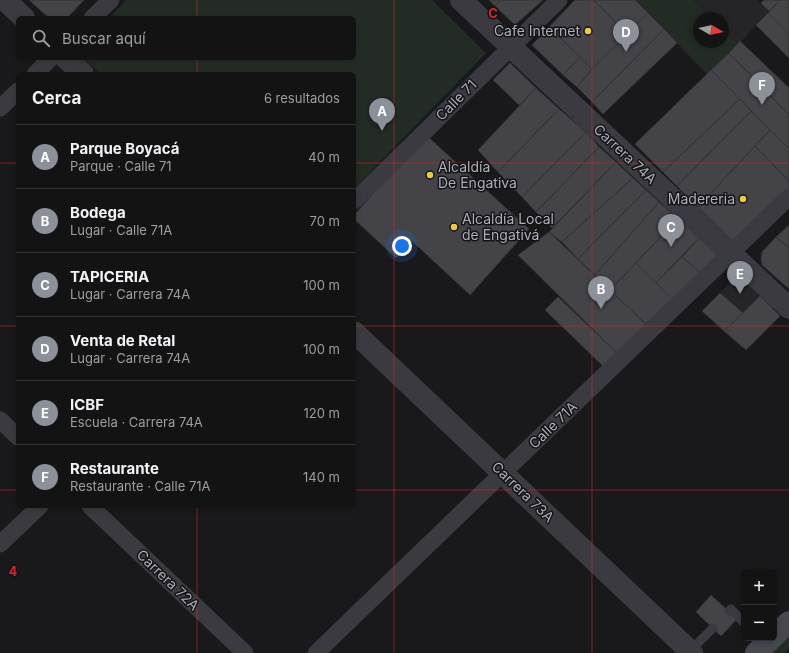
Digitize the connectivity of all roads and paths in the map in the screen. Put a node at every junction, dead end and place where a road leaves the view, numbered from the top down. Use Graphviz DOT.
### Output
graph roads {
  1 [pos="5,0"];
  2 [pos="111,0"];
  3 [pos="461,0"];
  4 [pos="559,0"];
  5 [pos="22,16"];
  6 [pos="94,16"];
  7 [pos="511,47"];
  8 [pos="49,60"];
  9 [pos="68,60"];
  10 [pos="37,72"];
  11 [pos="81,72"];
  12 [pos="16,92"];
  13 [pos="0,108"];
  14 [pos="789,197"];
  15 [pos="356,199"];
  16 [pos="730,253"];
  17 [pos="789,308"];
  18 [pos="356,334"];
  19 [pos="0,420"];
  20 [pos="16,435"];
  21 [pos="503,473"];
  22 [pos="38,508"];
  23 [pos="92,508"];
  24 [pos="0,544"];
  25 [pos="729,611"];
  26 [pos="741,620"];
  27 [pos="789,622"];
  28 [pos="713,628"];
  29 [pos="765,642"];
  30 [pos="691,652"];
  31 [pos="245,653"];
  32 [pos="316,653"];
  1 -- 5 [label="street"];
  2 -- 6 [label="street"];
  3 -- 7 [label="street, Carrera 74A"];
  4 -- 7 [label="street, Calle 71"];
  7 -- 15 [label="street, Calle 71"];
  7 -- 16 [label="street, Carrera 74A"];
  8 -- 10 [label="street"];
  9 -- 11 [label="street"];
  12 -- 13 [label="street"];
  14 -- 16 [label="street, Calle 71A"];
  16 -- 17 [label="street, Carrera 74A"];
  16 -- 21 [label="street, Calle 71A"];
  18 -- 21 [label="street, Carrera 73A"];
  19 -- 20 [label="street"];
  21 -- 30 [label="street, Carrera 73A"];
  21 -- 32 [label="street, Calle 71A"];
  22 -- 24 [label="street"];
  23 -- 31 [label="street, Carrera 72A"];
  25 -- 26 [label="lane"];
  27 -- 29 [label="main road"];
  28 -- 30 [label="lane"];
}
